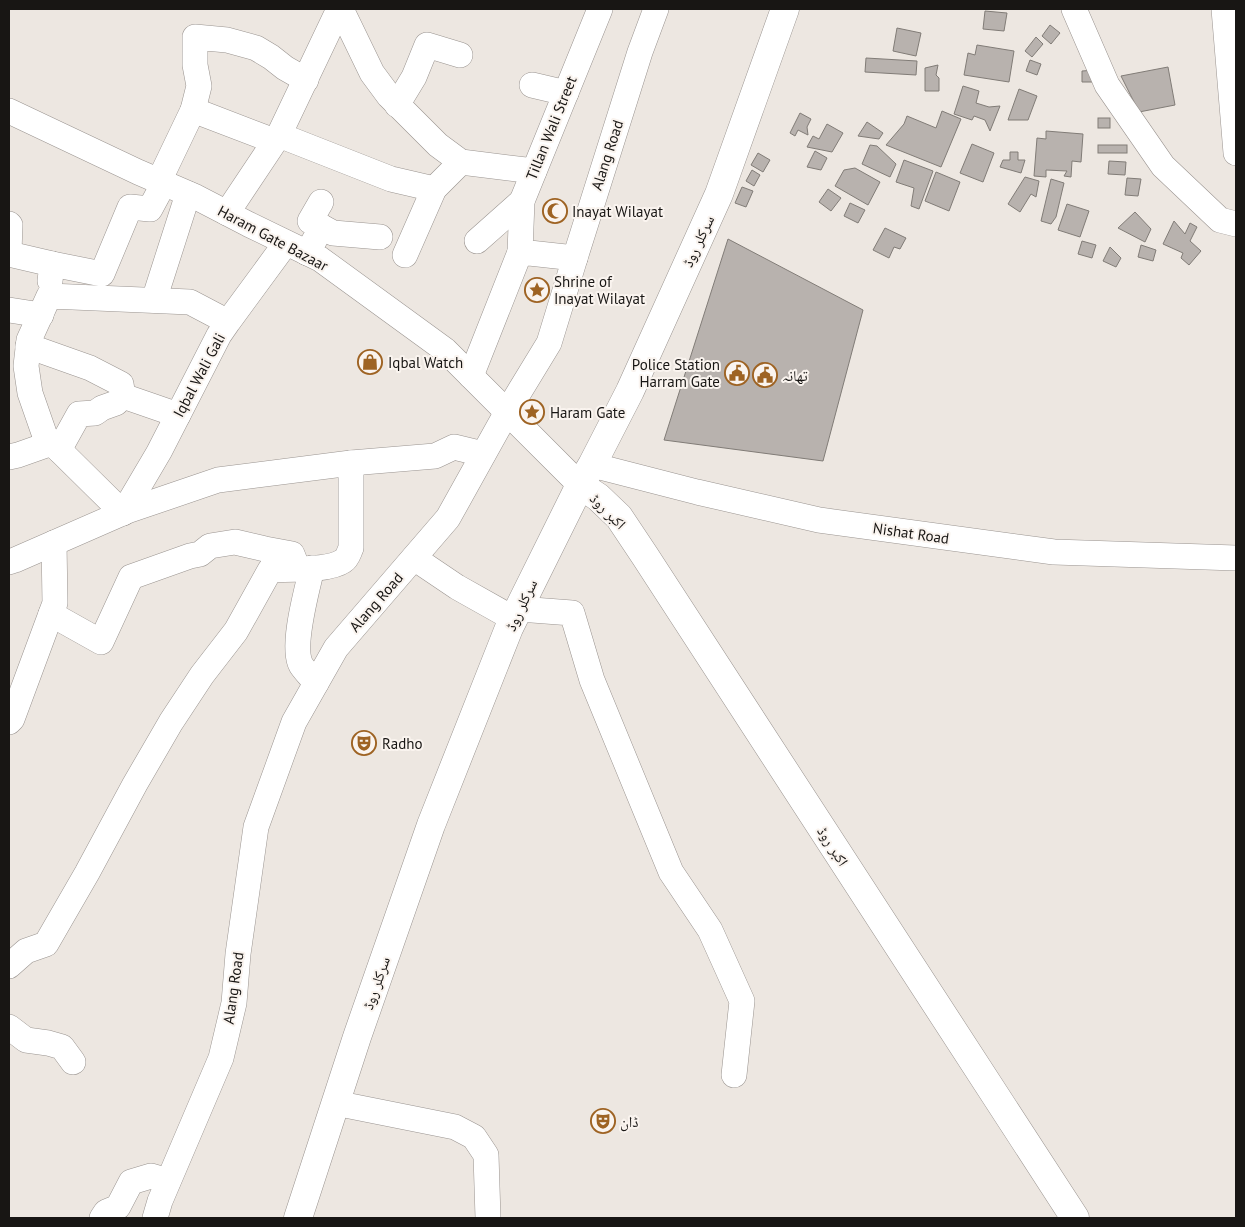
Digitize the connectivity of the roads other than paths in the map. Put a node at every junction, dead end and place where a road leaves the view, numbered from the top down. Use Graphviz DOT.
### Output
graph roads {
  1 [pos="340,9"];
  2 [pos="600,9"];
  3 [pos="656,9"];
  4 [pos="786,9"];
  5 [pos="1074,9"];
  6 [pos="1224,9"];
  7 [pos="460,55"];
  8 [pos="306,80"];
  9 [pos="532,85"];
  10 [pos="566,93"];
  11 [pos="397,104"];
  12 [pos="194,110"];
  13 [pos="9,111"];
  14 [pos="277,138"];
  15 [pos="1236,153"];
  16 [pos="461,162"];
  17 [pos="534,171"];
  18 [pos="162,182"];
  19 [pos="434,189"];
  20 [pos="188,194"];
  21 [pos="522,201"];
  22 [pos="320,202"];
  23 [pos="227,213"];
  24 [pos="9,224"];
  25 [pos="1236,224"];
  26 [pos="322,227"];
  27 [pos="380,237"];
  28 [pos="477,241"];
  29 [pos="9,246"];
  30 [pos="296,248"];
  31 [pos="520,252"];
  32 [pos="9,253"];
  33 [pos="404,255"];
  34 [pos="575,258"];
  35 [pos="52,264"];
  36 [pos="154,300"];
  37 [pos="45,305"];
  38 [pos="9,310"];
  39 [pos="228,322"];
  40 [pos="28,346"];
  41 [pos="471,376"];
  42 [pos="123,396"];
  43 [pos="507,412"];
  44 [pos="178,415"];
  45 [pos="55,446"];
  46 [pos="483,454"];
  47 [pos="9,457"];
  48 [pos="351,463"];
  49 [pos="586,475"];
  50 [pos="123,513"];
  51 [pos="54,543"];
  52 [pos="414,558"];
  53 [pos="1236,558"];
  54 [pos="9,562"];
  55 [pos="305,569"];
  56 [pos="51,614"];
  57 [pos="516,614"];
  58 [pos="316,683"];
  59 [pos="9,722"];
  60 [pos="9,966"];
  61 [pos="9,1027"];
  62 [pos="74,1062"];
  63 [pos="734,1075"];
  64 [pos="335,1103"];
  65 [pos="168,1182"];
  66 [pos="102,1218"];
  67 [pos="155,1218"];
  68 [pos="298,1218"];
  69 [pos="488,1218"];
  70 [pos="1075,1218"];
  1 -- 8 [label="street"];
  1 -- 11 [label="street"];
  2 -- 10 [label="street, Tillan Wali Street"];
  3 -- 34 [label="street, Alang Road"];
  4 -- 49 [label="main road, سرکلر روڈ"];
  5 -- 25 [label="street"];
  6 -- 15 [label="street"];
  7 -- 11 [label="street"];
  8 -- 12 [label="street"];
  8 -- 14 [label="street"];
  9 -- 10 [label="street"];
  10 -- 17 [label="street, Tillan Wali Street"];
  11 -- 16 [label="street"];
  12 -- 14 [label="street"];
  12 -- 18 [label="street"];
  13 -- 18 [label="street, Haram Gate Bazaar"];
  14 -- 19 [label="street"];
  14 -- 23 [label="street"];
  16 -- 17 [label="street"];
  16 -- 19 [label="street"];
  17 -- 21 [label="street, Tillan Wali Street"];
  18 -- 20 [label="street, Haram Gate Bazaar"];
  18 -- 35 [label="street"];
  19 -- 33 [label="street"];
  20 -- 23 [label="street, Haram Gate Bazaar"];
  20 -- 36 [label="street"];
  21 -- 28 [label="street"];
  21 -- 31 [label="street, Tillan Wali Street"];
  22 -- 26 [label="street"];
  23 -- 30 [label="street, Haram Gate Bazaar"];
  24 -- 29 [label="street"];
  26 -- 27 [label="street"];
  26 -- 30 [label="street, Iqbal Wali Gali"];
  29 -- 32 [label="street"];
  30 -- 39 [label="street, Iqbal Wali Gali"];
  30 -- 41 [label="street, Haram Gate Bazaar"];
  31 -- 34 [label="street"];
  31 -- 41 [label="street, Tillan Wali Street"];
  32 -- 35 [label="street"];
  34 -- 43 [label="street, Alang Road"];
  35 -- 37 [label="street"];
  36 -- 37 [label="street"];
  36 -- 39 [label="street"];
  37 -- 38 [label="street"];
  37 -- 40 [label="street"];
  39 -- 44 [label="street, Iqbal Wali Gali"];
  40 -- 42 [label="street"];
  40 -- 45 [label="street"];
  41 -- 43 [label="street, Haram Gate Bazaar"];
  42 -- 44 [label="street"];
  42 -- 45 [label="street"];
  43 -- 46 [label="street, Alang Road"];
  43 -- 49 [label="street, Haram Gate Bazaar"];
  44 -- 50 [label="street, Iqbal Wali Gali"];
  45 -- 47 [label="street"];
  45 -- 50 [label="street"];
  46 -- 48 [label="street"];
  46 -- 52 [label="street, Alang Road"];
  48 -- 50 [label="street"];
  48 -- 55 [label="street"];
  49 -- 53 [label="street, Nishat Road"];
  49 -- 57 [label="main road, سرکلر روڈ"];
  49 -- 70 [label="main road, اکبر روڈ"];
  50 -- 51 [label="street"];
  51 -- 54 [label="street"];
  51 -- 56 [label="street"];
  52 -- 57 [label="street"];
  52 -- 58 [label="street, Alang Road"];
  55 -- 56 [label="street"];
  55 -- 58 [label="street"];
  55 -- 60 [label="street"];
  56 -- 59 [label="street"];
  57 -- 63 [label="street"];
  57 -- 64 [label="main road, سرکلر روڈ"];
  58 -- 65 [label="street, Alang Road"];
  61 -- 62 [label="street"];
  64 -- 68 [label="main road, سرکلر روڈ"];
  64 -- 69 [label="street"];
  65 -- 66 [label="street"];
  65 -- 67 [label="street, Alang Road"];
}
